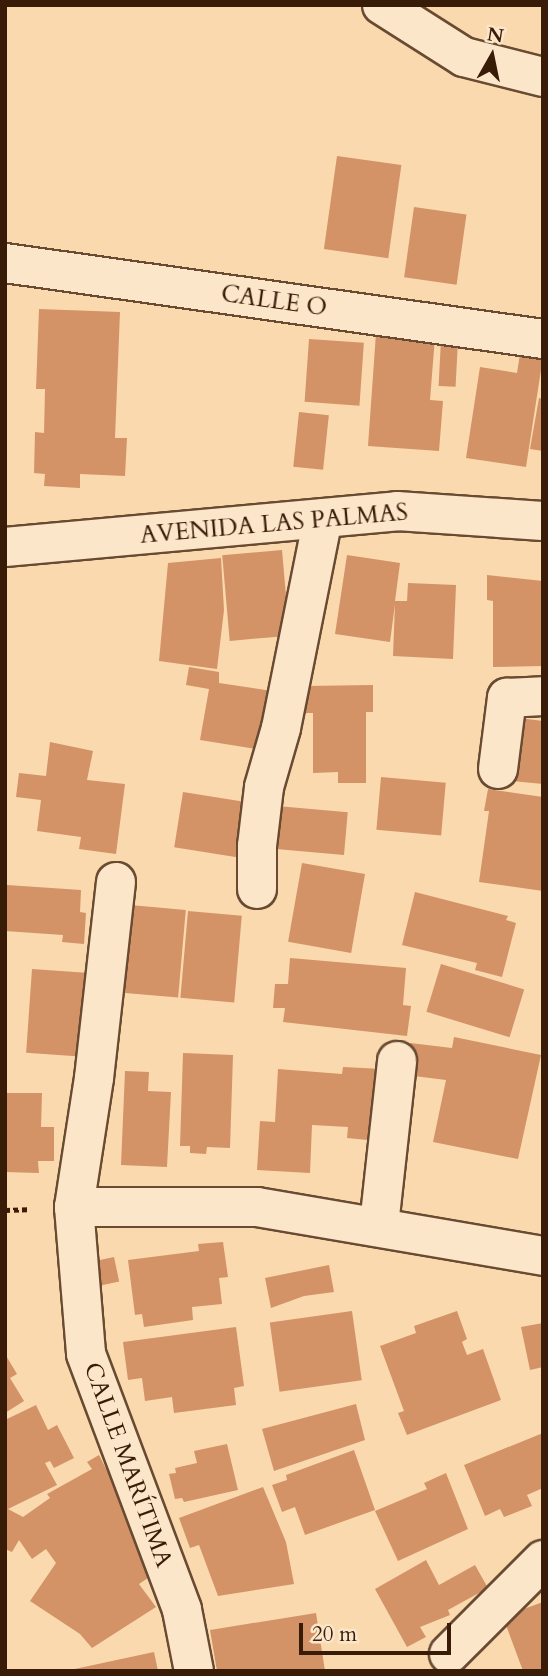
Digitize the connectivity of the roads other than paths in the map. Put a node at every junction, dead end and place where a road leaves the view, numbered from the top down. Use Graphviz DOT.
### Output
graph roads {
  1 [pos="382,5"];
  2 [pos="543,77"];
  3 [pos="5,262"];
  4 [pos="543,338"];
  5 [pos="323,518"];
  6 [pos="543,521"];
  7 [pos="5,547"];
  8 [pos="543,696"];
  9 [pos="498,769"];
  10 [pos="116,881"];
  11 [pos="257,890"];
  12 [pos="397,1061"];
  13 [pos="74,1207"];
  14 [pos="379,1225"];
  15 [pos="543,1256"];
  16 [pos="543,1560"];
  17 [pos="449,1654"];
  18 [pos="194,1671"];
  1 -- 2 [label="street"];
  3 -- 4 [label="street, CALLE O"];
  5 -- 6 [label="street, AVENIDA LAS PALMAS"];
  5 -- 7 [label="street, AVENIDA LAS PALMAS"];
  5 -- 11 [label="street"];
  8 -- 9 [label="street"];
  10 -- 13 [label="street, CALLE MARÍTIMA"];
  12 -- 14 [label="street"];
  13 -- 14 [label="street"];
  13 -- 18 [label="street, CALLE MARÍTIMA"];
  14 -- 15 [label="street"];
  16 -- 17 [label="street"];
}
